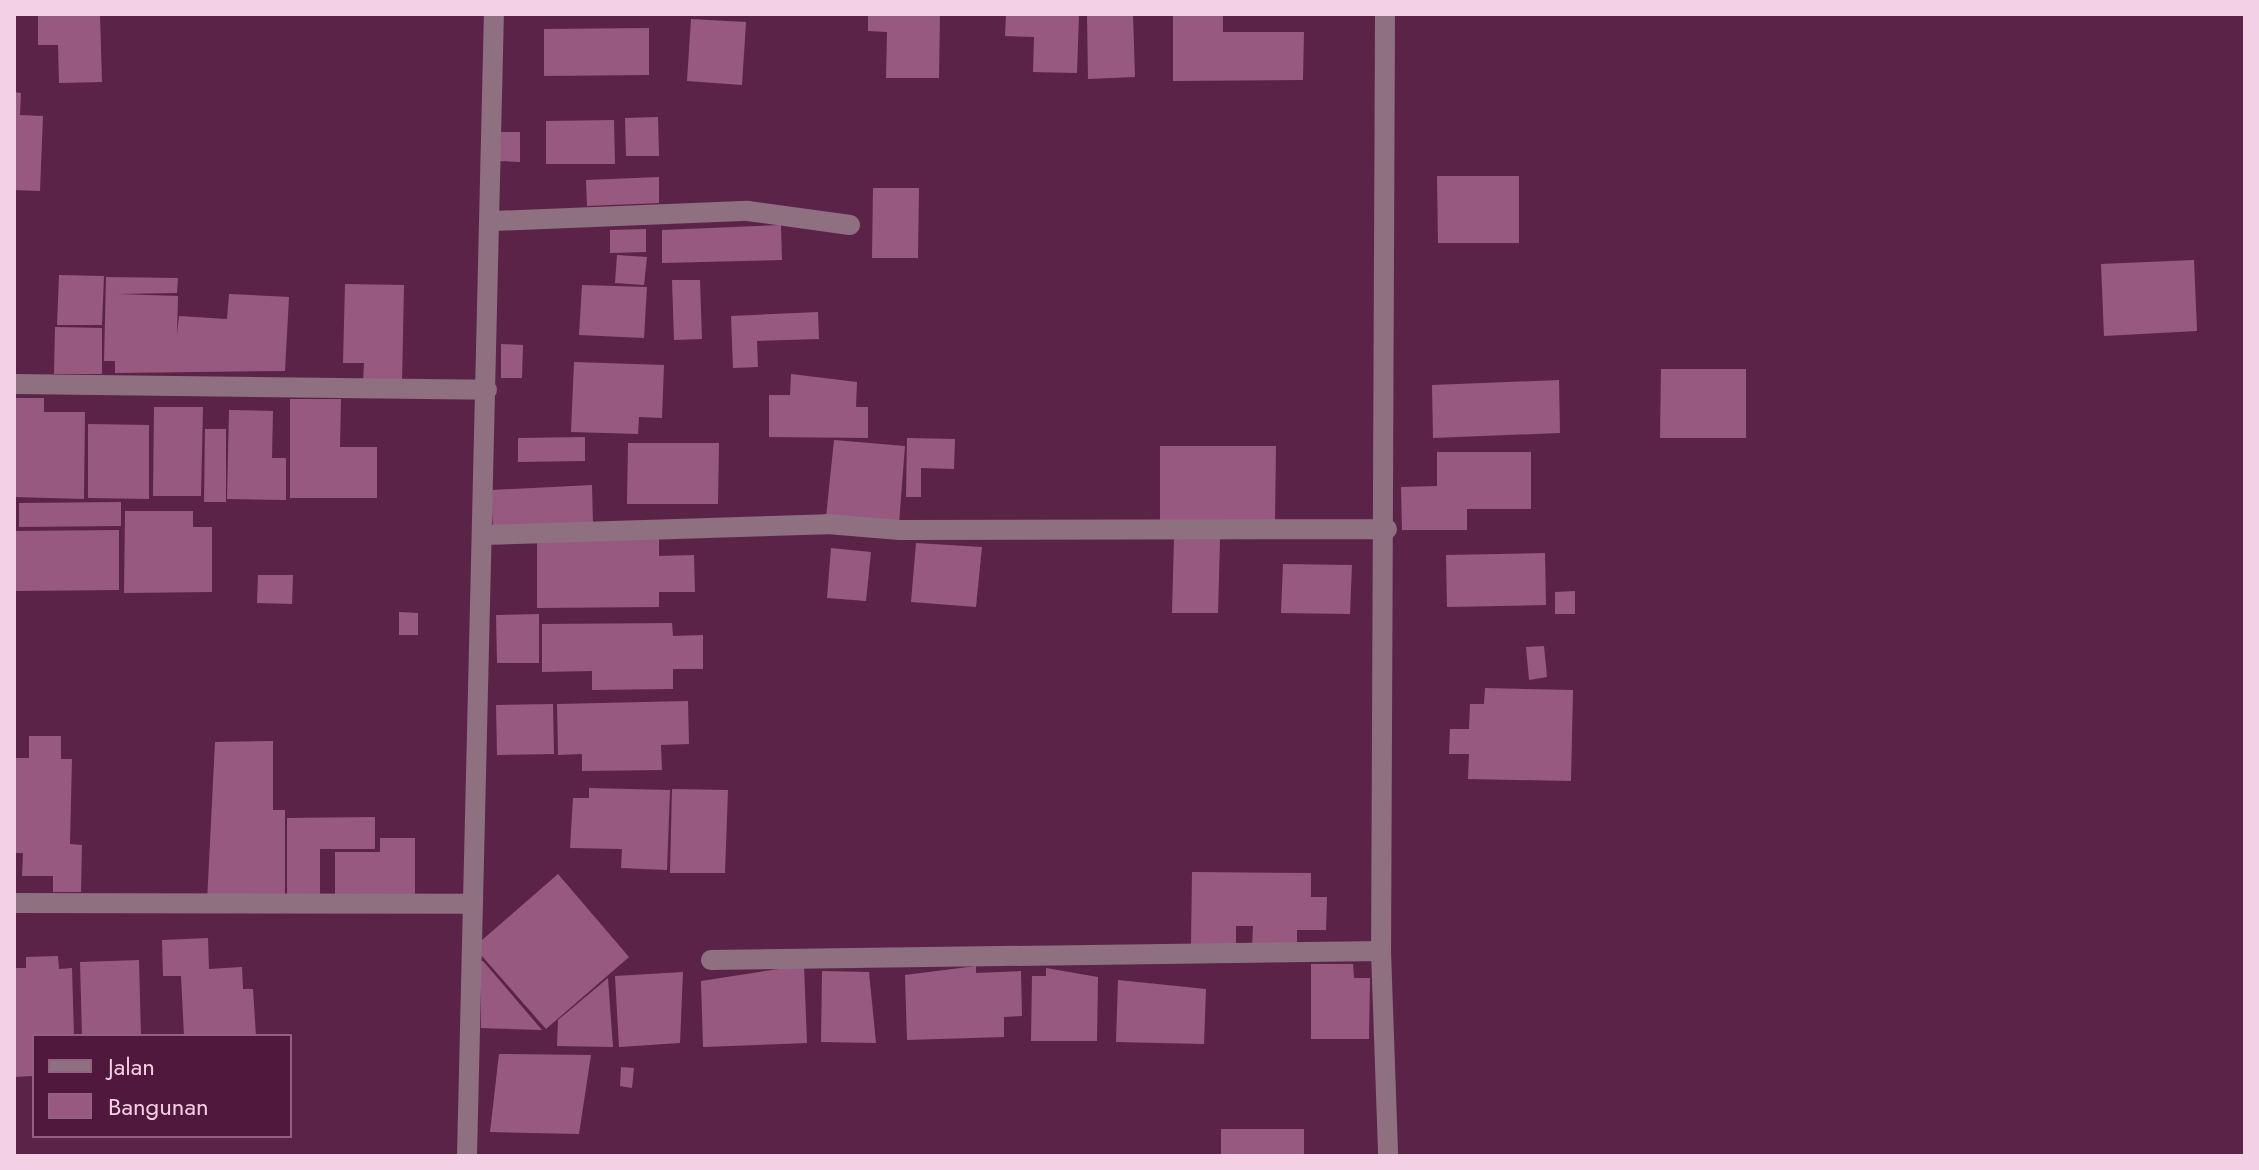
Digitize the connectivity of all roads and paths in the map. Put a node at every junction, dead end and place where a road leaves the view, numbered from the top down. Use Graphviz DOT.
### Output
graph roads {
  1 [pos="494,14"];
  2 [pos="1385,14"];
  3 [pos="494,221"];
  4 [pos="850,225"];
  5 [pos="14,384"];
  6 [pos="487,390"];
  7 [pos="1387,529"];
  8 [pos="484,535"];
  9 [pos="14,903"];
  10 [pos="471,904"];
  11 [pos="1381,951"];
  12 [pos="711,960"];
  13 [pos="467,1156"];
  14 [pos="1388,1156"];
  1 -- 3 [label="street"];
  2 -- 7 [label="street"];
  3 -- 4 [label="street"];
  3 -- 6 [label="street"];
  5 -- 6 [label="street"];
  6 -- 8 [label="street"];
  7 -- 8 [label="street"];
  7 -- 11 [label="street"];
  8 -- 10 [label="street"];
  9 -- 10 [label="street"];
  10 -- 13 [label="street"];
  11 -- 12 [label="street"];
  11 -- 14 [label="street"];
}
